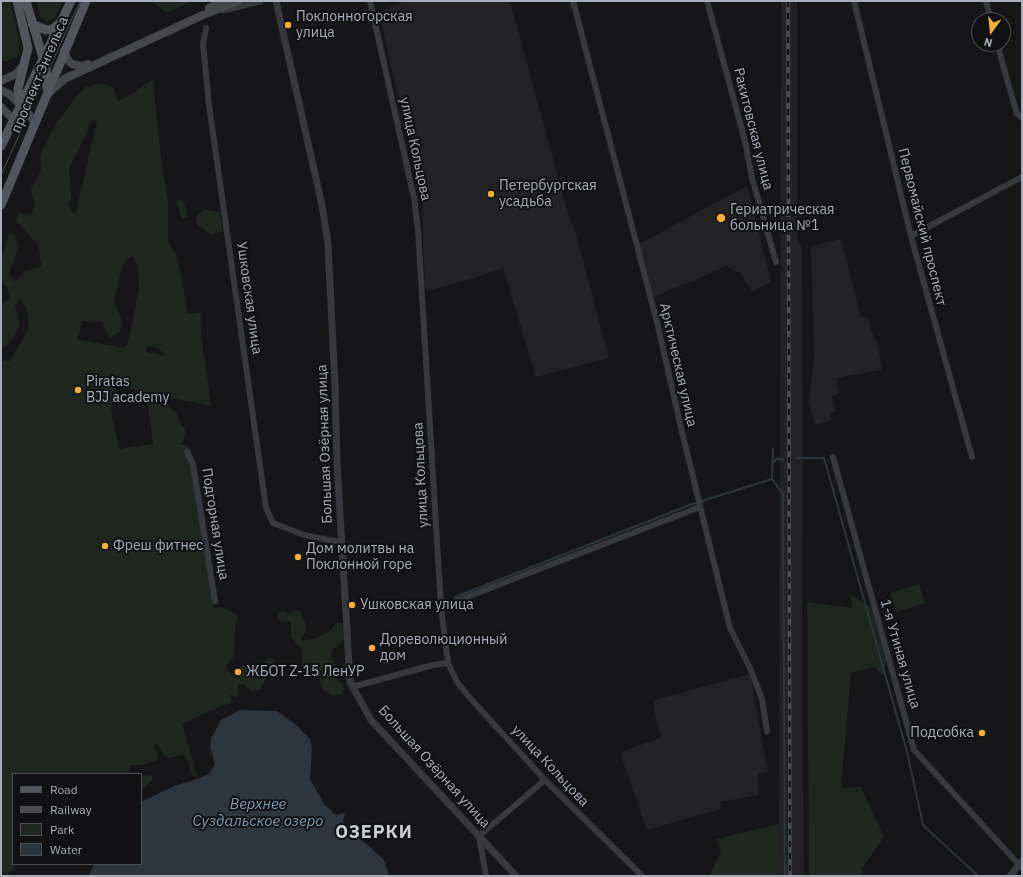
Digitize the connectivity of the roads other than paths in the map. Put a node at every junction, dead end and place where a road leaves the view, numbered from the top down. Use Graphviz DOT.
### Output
graph roads {
  1 [pos="17,1"];
  2 [pos="26,1"];
  3 [pos="71,1"];
  4 [pos="86,1"];
  5 [pos="222,1"];
  6 [pos="238,1"];
  7 [pos="260,1"];
  8 [pos="276,1"];
  9 [pos="370,1"];
  10 [pos="573,1"];
  11 [pos="707,1"];
  12 [pos="854,1"];
  13 [pos="986,1"];
  14 [pos="989,12"];
  15 [pos="203,15"];
  16 [pos="64,19"];
  17 [pos="32,24"];
  18 [pos="206,28"];
  19 [pos="64,51"];
  20 [pos="1000,52"];
  21 [pos="26,60"];
  22 [pos="43,60"];
  23 [pos="1,81"];
  24 [pos="1,90"];
  25 [pos="46,97"];
  26 [pos="20,104"];
  27 [pos="1,106"];
  28 [pos="1020,116"];
  29 [pos="13,119"];
  30 [pos="35,124"];
  31 [pos="1,146"];
  32 [pos="1022,177"];
  33 [pos="1,205"];
  34 [pos="911,236"];
  35 [pos="776,262"];
  36 [pos="187,452"];
  37 [pos="833,457"];
  38 [pos="972,457"];
  39 [pos="700,507"];
  40 [pos="342,541"];
  41 [pos="215,601"];
  42 [pos="441,607"];
  43 [pos="448,663"];
  44 [pos="352,687"];
  45 [pos="767,731"];
  46 [pos="545,780"];
  47 [pos="479,836"];
  48 [pos="1021,864"];
  49 [pos="486,876"];
  50 [pos="516,876"];
  51 [pos="642,876"];
  52 [pos="1010,876"];
  1 -- 21 [label="main road"];
  2 -- 17 [label="main road"];
  3 -- 16 [label="main road, проспект Энгельса"];
  4 -- 19 [label="main road, проспект Энгельса"];
  5 -- 19 [label="main road"];
  6 -- 15 [label="main road"];
  7 -- 15 [label="street"];
  8 -- 40 [label="street, Большая Озёрная улица"];
  9 -- 42 [label="street, улица Кольцова"];
  10 -- 39 [label="street, Арктическая улица"];
  11 -- 35 [label="street, Ракитовская улица"];
  12 -- 34 [label="street, Первомайский проспект"];
  13 -- 14 [label="street"];
  15 -- 25 [label="main road"];
  16 -- 17 [label="main road"];
  16 -- 22 [label="main road, проспект Энгельса"];
  17 -- 22 [label="main road"];
  18 -- 40 [label="street, Ушковская улица"];
  19 -- 25 [label="main road, проспект Энгельса"];
  20 -- 28 [label="street"];
  21 -- 23 [label="main road"];
  21 -- 26 [label="main road"];
  22 -- 25 [label="main road"];
  22 -- 26 [label="main road, проспект Энгельса"];
  24 -- 26 [label="main road"];
  25 -- 30 [label="main road, проспект Энгельса"];
  26 -- 29 [label="main road, проспект Энгельса"];
  26 -- 30 [label="main road"];
  27 -- 29 [label="main road"];
  29 -- 31 [label="main road, проспект Энгельса"];
  30 -- 33 [label="main road, проспект Энгельса"];
  32 -- 34 [label="street"];
  34 -- 38 [label="street, Первомайский проспект"];
  36 -- 41 [label="street, Подгорная улица"];
  37 -- 48 [label="street, 1-я Утиная улица"];
  39 -- 42 [label="street"];
  39 -- 45 [label="street, Арктическая улица"];
  40 -- 44 [label="street, Большая Озёрная улица"];
  42 -- 43 [label="street, улица Кольцова"];
  43 -- 44 [label="street"];
  43 -- 46 [label="street, улица Кольцова"];
  44 -- 47 [label="street, Большая Озёрная улица"];
  46 -- 47 [label="street"];
  46 -- 51 [label="street, улица Кольцова"];
  47 -- 49 [label="street"];
  47 -- 50 [label="street, Большая Озёрная улица"];
  48 -- 52 [label="street"];
}
